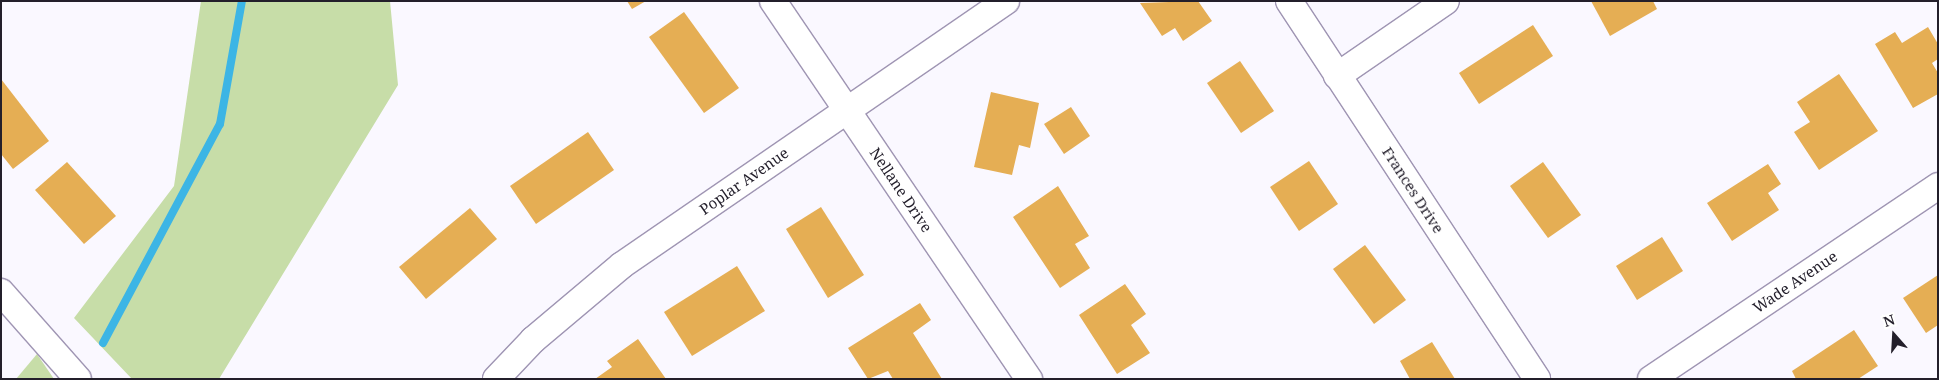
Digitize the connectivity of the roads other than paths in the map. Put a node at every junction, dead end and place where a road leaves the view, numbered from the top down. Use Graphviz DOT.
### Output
graph roads {
  1 [pos="773,1"];
  2 [pos="1006,1"];
  3 [pos="1289,1"];
  4 [pos="1446,1"];
  5 [pos="1338,76"];
  6 [pos="847,110"];
  7 [pos="1938,186"];
  8 [pos="7,308"];
  9 [pos="78,379"];
  10 [pos="496,379"];
  11 [pos="1029,379"];
  12 [pos="1538,379"];
  13 [pos="1651,379"];
  1 -- 6 [label="street, Nellane Drive"];
  2 -- 6 [label="street, Poplar Avenue"];
  3 -- 5 [label="street, Frances Drive"];
  4 -- 5 [label="street"];
  5 -- 12 [label="street, Frances Drive"];
  6 -- 10 [label="street, Poplar Avenue"];
  6 -- 11 [label="street, Nellane Drive"];
  7 -- 13 [label="street, Wade Avenue"];
  8 -- 9 [label="street"];
}
